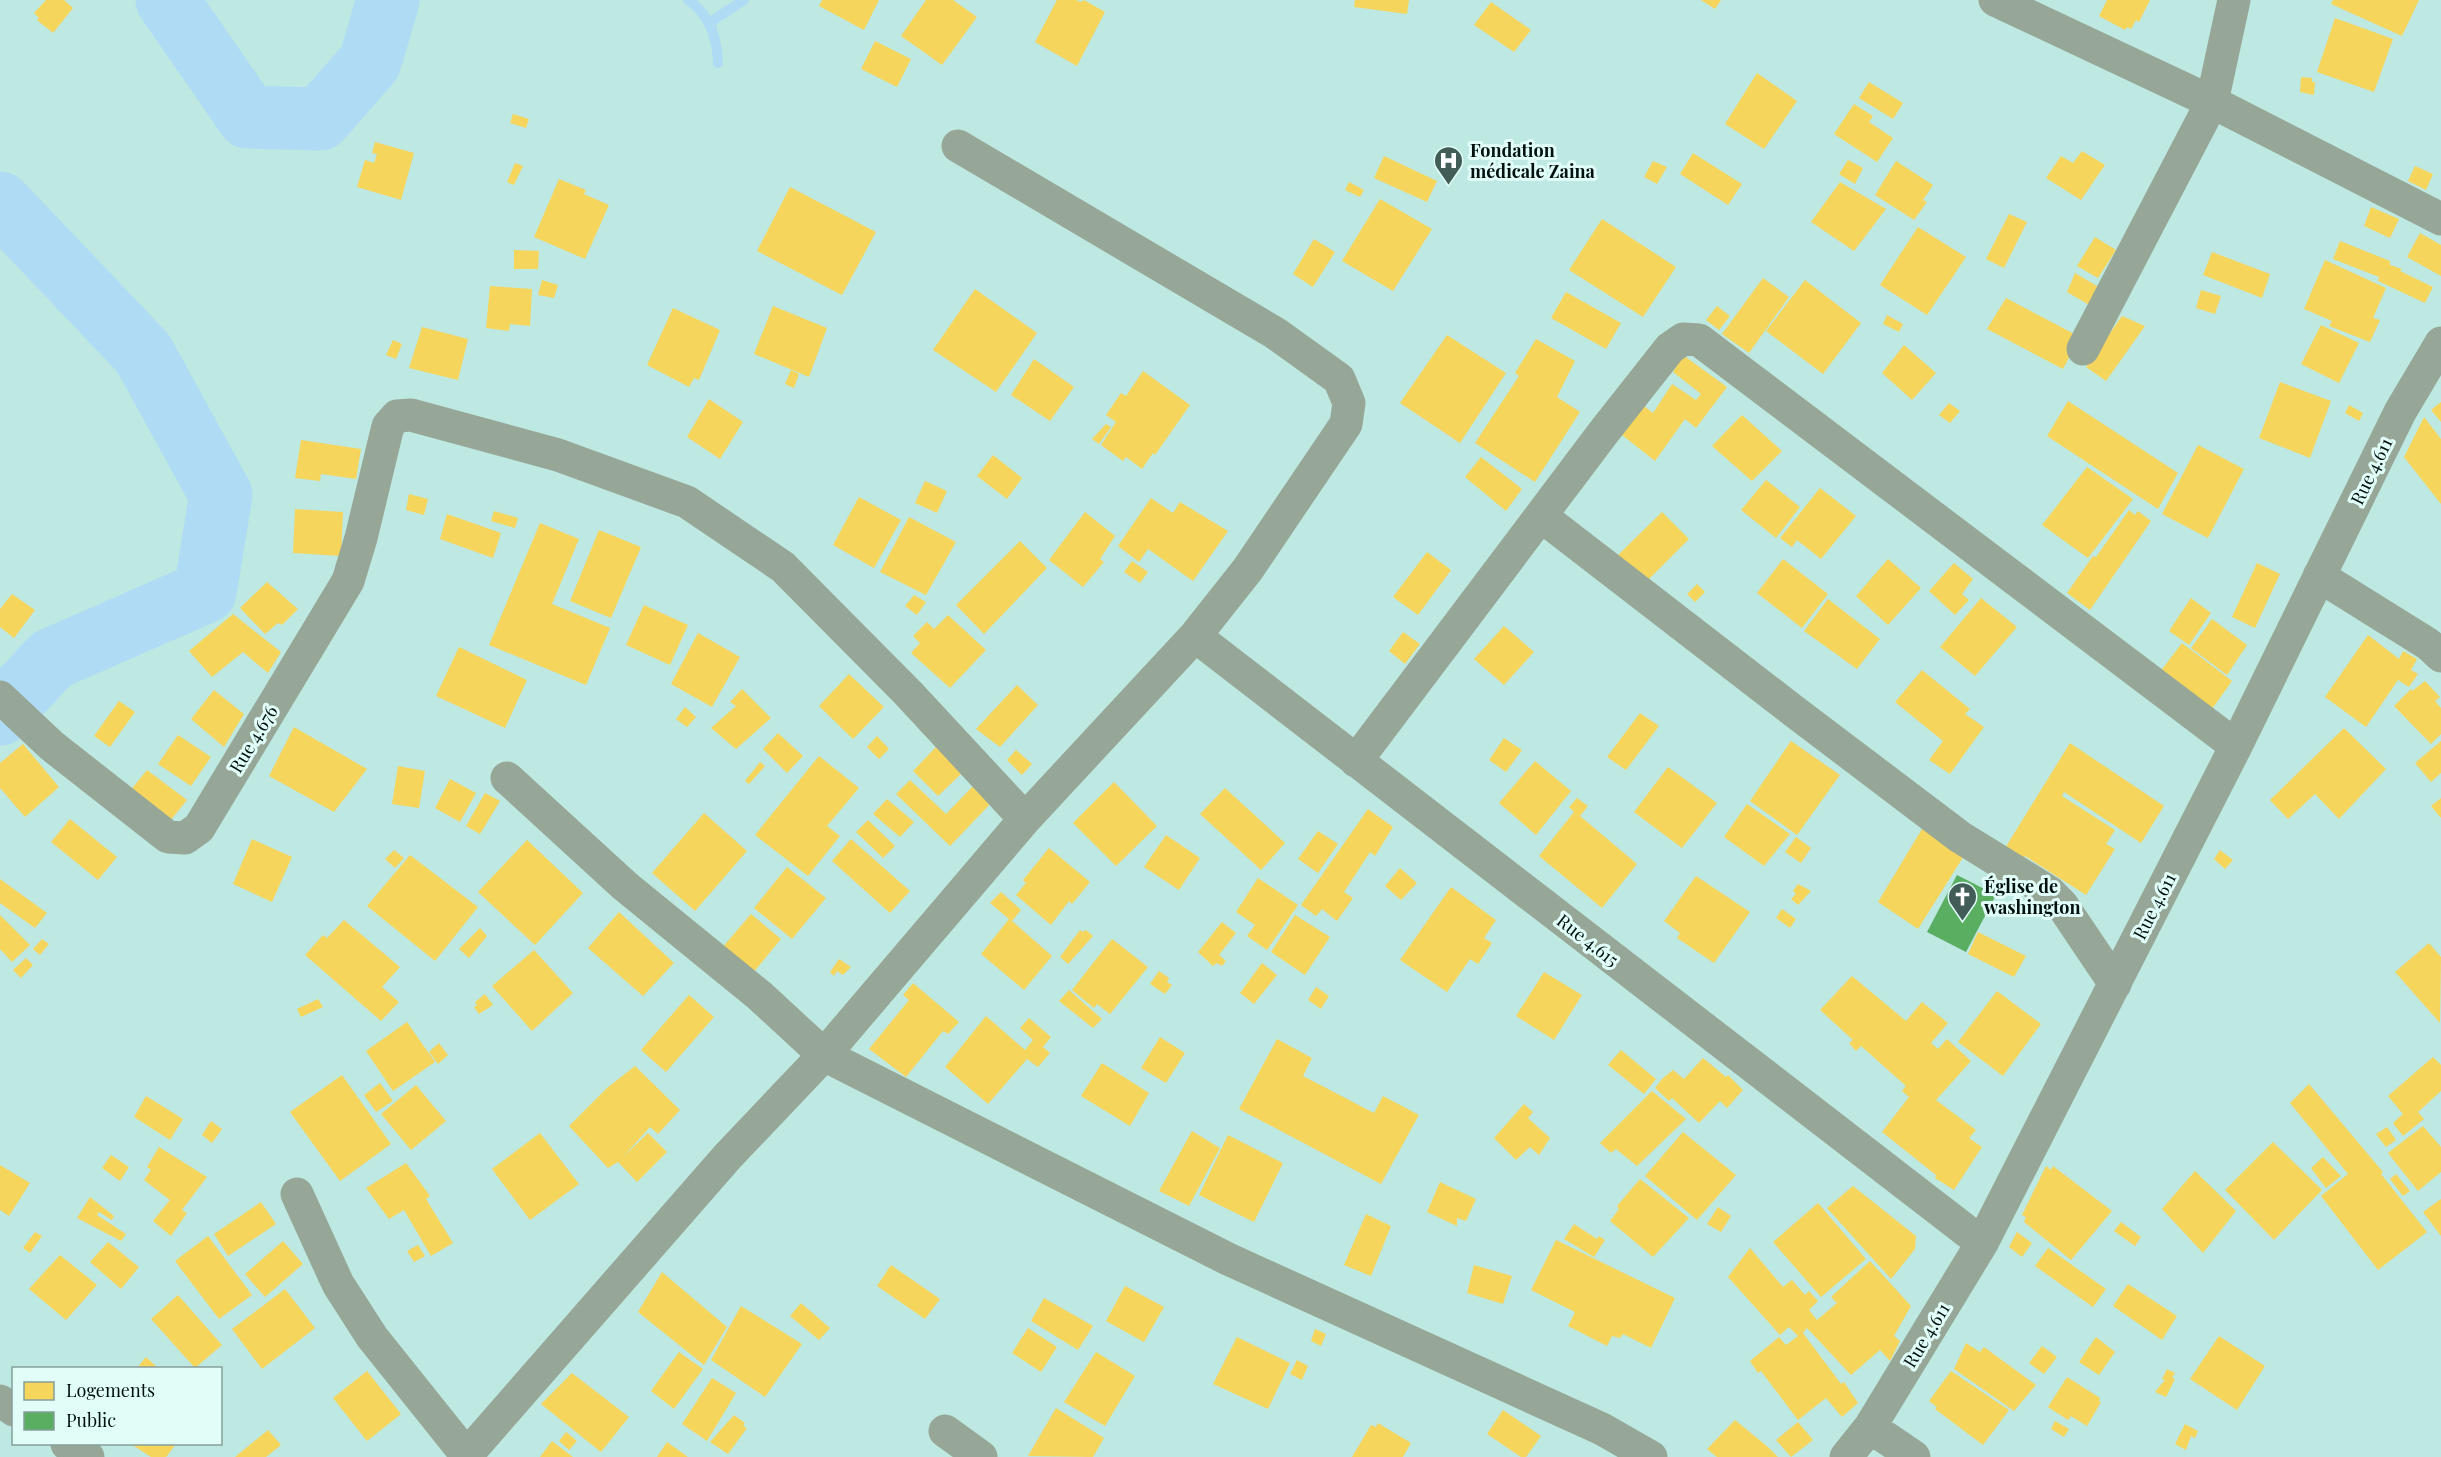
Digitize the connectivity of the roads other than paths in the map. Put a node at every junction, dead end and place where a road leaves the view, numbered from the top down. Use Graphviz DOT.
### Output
graph roads {
  1 [pos="1995,0"];
  2 [pos="2234,0"];
  3 [pos="2212,102"];
  4 [pos="958,146"];
  5 [pos="2441,219"];
  6 [pos="2441,343"];
  7 [pos="2083,349"];
  8 [pos="1541,516"];
  9 [pos="2319,576"];
  10 [pos="1195,636"];
  11 [pos="2441,656"];
  12 [pos="0,697"];
  13 [pos="2236,746"];
  14 [pos="1356,761"];
  15 [pos="507,778"];
  16 [pos="1025,819"];
  17 [pos="2115,984"];
  18 [pos="824,1055"];
  19 [pos="297,1194"];
  20 [pos="1982,1243"];
  21 [pos="1870,1427"];
  22 [pos="945,1431"];
  23 [pos="70,1445"];
  24 [pos="466,1456"];
  25 [pos="88,1457"];
  26 [pos="981,1457"];
  27 [pos="1651,1457"];
  28 [pos="1846,1457"];
  29 [pos="1914,1457"];
  1 -- 3 [label="street"];
  2 -- 3 [label="street"];
  3 -- 5 [label="street"];
  3 -- 7 [label="street"];
  4 -- 10 [label="street"];
  6 -- 9 [label="street, Rue 4.611"];
  8 -- 13 [label="street"];
  8 -- 14 [label="street"];
  8 -- 17 [label="street"];
  9 -- 11 [label="street"];
  9 -- 13 [label="street, Rue 4.611"];
  10 -- 14 [label="street, Rue 4.615"];
  10 -- 16 [label="street"];
  12 -- 16 [label="street, Rue 4.676"];
  13 -- 17 [label="street, Rue 4.611"];
  14 -- 20 [label="street, Rue 4.615"];
  15 -- 18 [label="street"];
  16 -- 18 [label="street"];
  17 -- 20 [label="street, Rue 4.611"];
  18 -- 24 [label="street"];
  18 -- 27 [label="street"];
  19 -- 24 [label="street"];
  20 -- 21 [label="street, Rue 4.611"];
  21 -- 28 [label="street, Rue 4.611"];
  21 -- 29 [label="street"];
  22 -- 26 [label="street"];
  23 -- 25 [label="street"];
}
